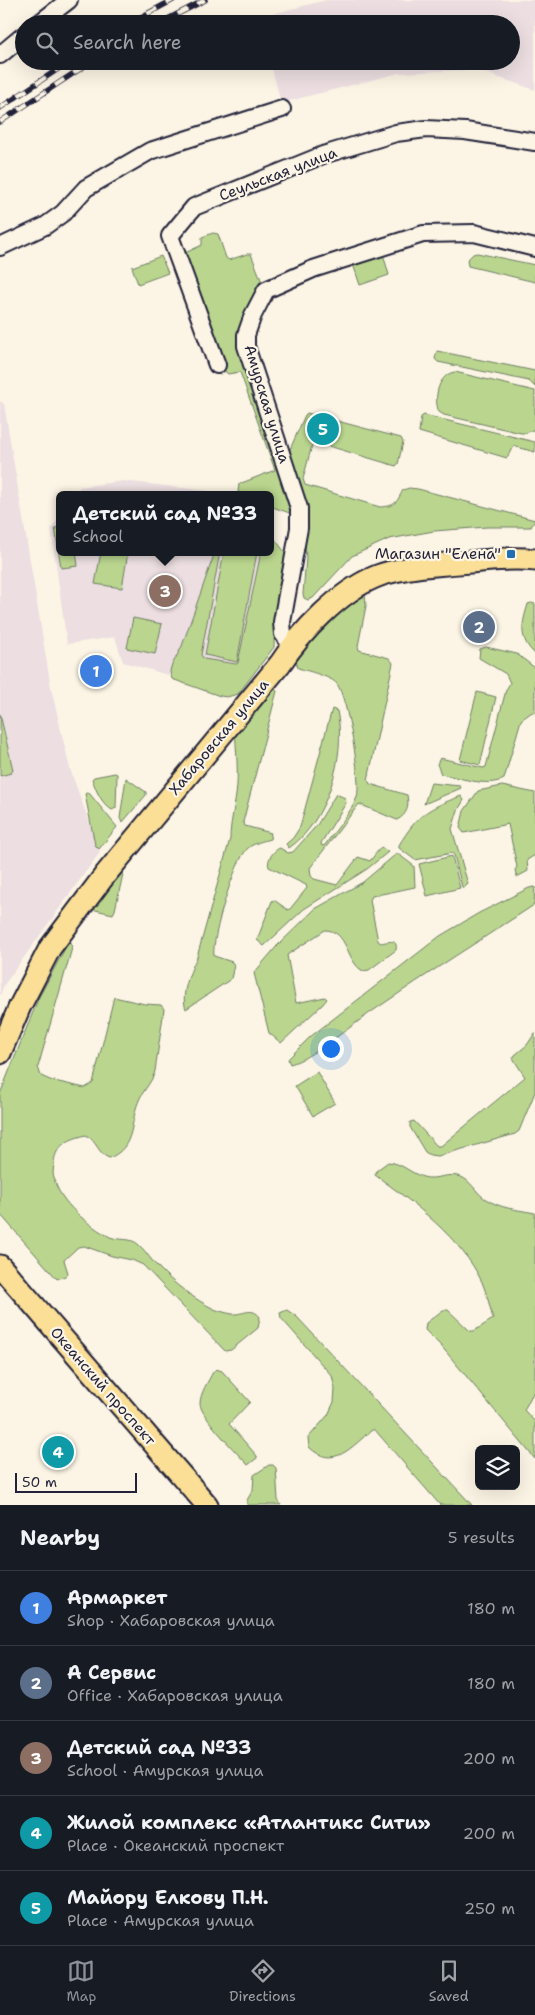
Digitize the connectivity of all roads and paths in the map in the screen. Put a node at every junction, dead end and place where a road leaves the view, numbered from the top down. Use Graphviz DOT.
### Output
graph roads {
  1 [pos="69,0"];
  2 [pos="50,15"];
  3 [pos="15,42"];
  4 [pos="0,54"];
  5 [pos="282,109"];
  6 [pos="535,142"];
  7 [pos="0,247"];
  8 [pos="535,248"];
  9 [pos="217,365"];
  10 [pos="535,560"];
  11 [pos="292,646"];
  12 [pos="0,1053"];
  13 [pos="0,1266"];
  14 [pos="207,1505"];
  1 -- 2 [label="street"];
  3 -- 4 [label="street"];
  5 -- 7 [label="street"];
  6 -- 9 [label="street, Сеульская улица"];
  8 -- 11 [label="street, Амурская улица"];
  10 -- 11 [label="main road, Хабаровская улица"];
  11 -- 12 [label="main road, Хабаровская улица"];
  13 -- 14 [label="main road, Океанский проспект"];
}
